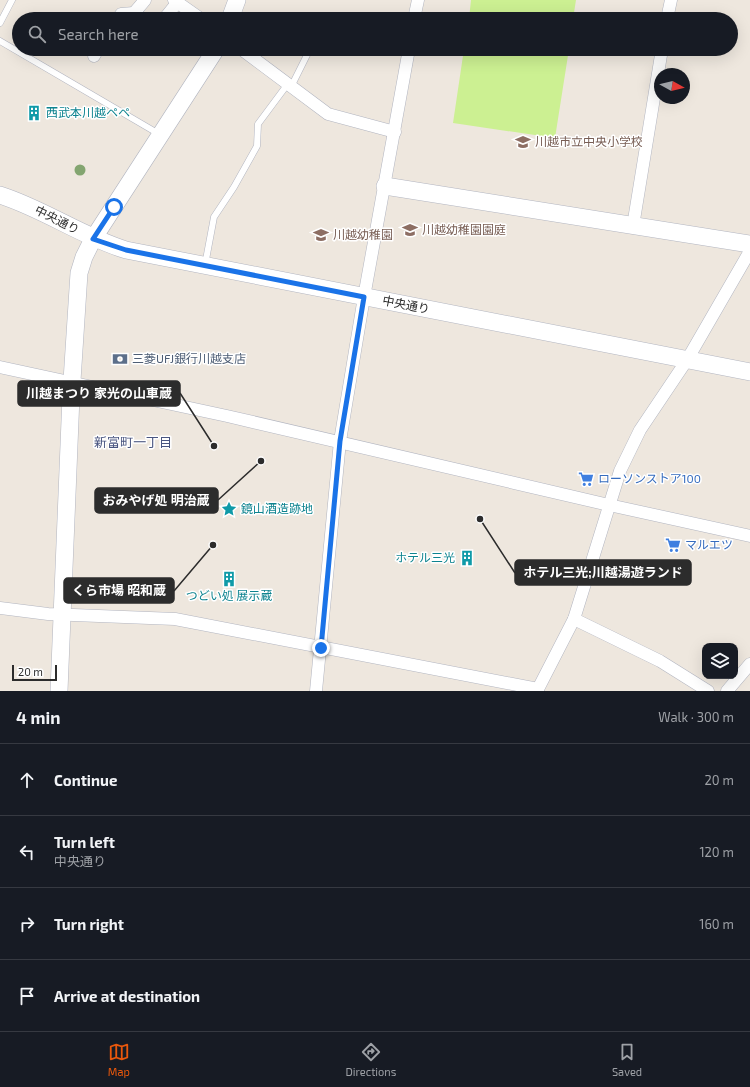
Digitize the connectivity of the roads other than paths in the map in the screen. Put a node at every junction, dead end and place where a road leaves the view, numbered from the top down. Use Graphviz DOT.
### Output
graph roads {
  1 [pos="12,0"];
  2 [pos="145,0"];
  3 [pos="237,0"];
  4 [pos="418,0"];
  5 [pos="670,0"];
  6 [pos="176,1"];
  7 [pos="140,12"];
  8 [pos="169,12"];
  9 [pos="192,12"];
  10 [pos="233,12"];
  11 [pos="415,12"];
  12 [pos="668,12"];
  13 [pos="0,23"];
  14 [pos="0,41"];
  15 [pos="12,48"];
  16 [pos="26,56"];
  17 [pos="211,56"];
  18 [pos="250,56"];
  19 [pos="306,56"];
  20 [pos="408,56"];
  21 [pos="661,56"];
  22 [pos="289,86"];
  23 [pos="395,132"];
  24 [pos="160,135"];
  25 [pos="385,186"];
  26 [pos="0,195"];
  27 [pos="633,226"];
  28 [pos="93,239"];
  29 [pos="750,244"];
  30 [pos="750,251"];
  31 [pos="205,266"];
  32 [pos="364,297"];
  33 [pos="687,360"];
  34 [pos="0,367"];
  35 [pos="750,372"];
  36 [pos="72,384"];
  37 [pos="340,441"];
  38 [pos="609,505"];
  39 [pos="750,536"];
  40 [pos="0,608"];
  41 [pos="62,615"];
  42 [pos="574,619"];
  43 [pos="321,648"];
  44 [pos="750,664"];
  45 [pos="538,690"];
  46 [pos="59,691"];
  47 [pos="316,691"];
  48 [pos="708,691"];
  49 [pos="727,691"];
  1 -- 13 [label="lane"];
  2 -- 7 [label="street"];
  3 -- 10 [label="street"];
  4 -- 11 [label="street"];
  5 -- 12 [label="street"];
  6 -- 8 [label="street"];
  6 -- 9 [label="street"];
  14 -- 15 [label="lane"];
  16 -- 24 [label="lane"];
  17 -- 24 [label="street"];
  18 -- 22 [label="street"];
  19 -- 22 [label="lane"];
  20 -- 23 [label="street"];
  21 -- 27 [label="street"];
  22 -- 23 [label="street"];
  22 -- 31 [label="lane"];
  23 -- 25 [label="street"];
  24 -- 28 [label="street"];
  25 -- 27 [label="street"];
  25 -- 32 [label="street"];
  26 -- 28 [label="street, 中央通り"];
  27 -- 29 [label="street"];
  28 -- 31 [label="street, 中央通り"];
  28 -- 36 [label="street"];
  30 -- 33 [label="street"];
  31 -- 32 [label="street, 中央通り"];
  32 -- 33 [label="street, 中央通り"];
  32 -- 37 [label="street"];
  33 -- 35 [label="street, 中央通り"];
  33 -- 38 [label="street"];
  34 -- 36 [label="street"];
  36 -- 37 [label="street"];
  36 -- 41 [label="street"];
  37 -- 38 [label="street"];
  37 -- 43 [label="street"];
  38 -- 39 [label="street"];
  38 -- 42 [label="street"];
  40 -- 41 [label="street"];
  41 -- 43 [label="street"];
  41 -- 46 [label="street"];
  42 -- 45 [label="street"];
  42 -- 48 [label="street"];
  43 -- 45 [label="street"];
  43 -- 47 [label="street"];
  44 -- 49 [label="street"];
}
